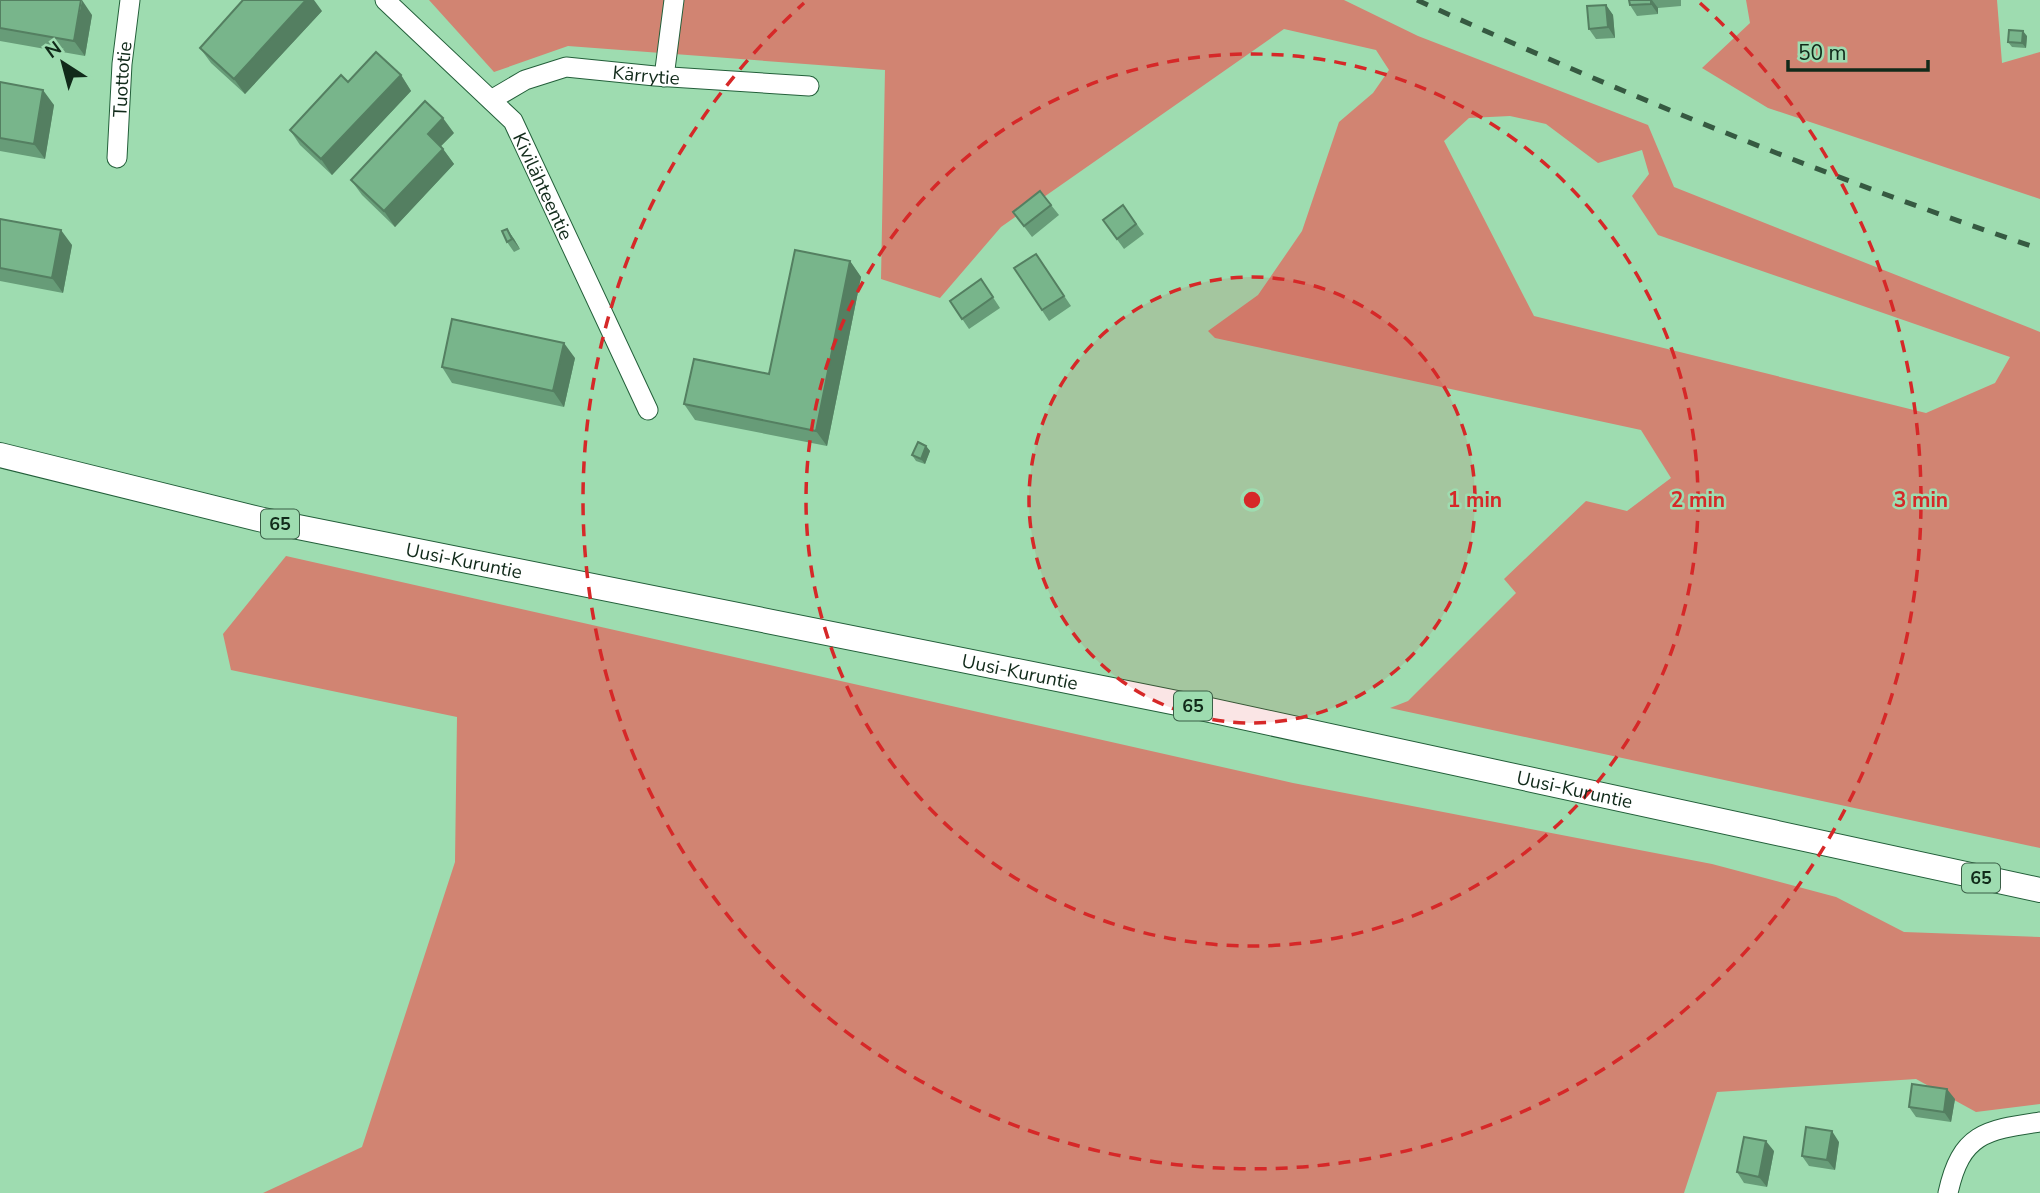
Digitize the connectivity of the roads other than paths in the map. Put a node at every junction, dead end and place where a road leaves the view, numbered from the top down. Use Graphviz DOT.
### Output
graph roads {
  1 [pos="130,0"];
  2 [pos="385,0"];
  3 [pos="674,0"];
  4 [pos="664,77"];
  5 [pos="809,86"];
  6 [pos="491,100"];
  7 [pos="117,158"];
  8 [pos="648,410"];
  9 [pos="0,455"];
  10 [pos="2040,890"];
  11 [pos="2040,1122"];
  12 [pos="1948,1193"];
  1 -- 7 [label="street, Tuottotie"];
  2 -- 6 [label="street, Kivilähteentie"];
  3 -- 4 [label="street"];
  4 -- 5 [label="street, Kärrytie"];
  4 -- 6 [label="street, Kärrytie"];
  6 -- 8 [label="street, Kivilähteentie"];
  9 -- 10 [label="main road, Uusi-Kuruntie / 65"];
  11 -- 12 [label="street"];
}
